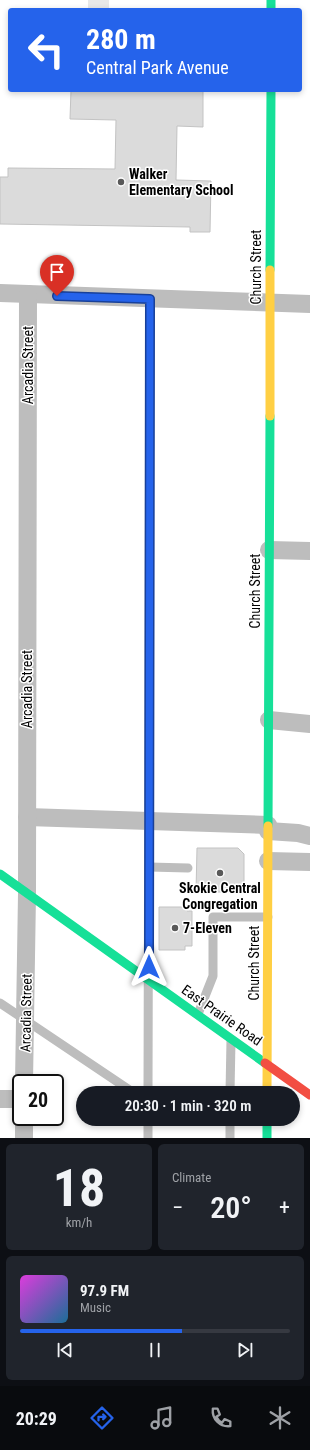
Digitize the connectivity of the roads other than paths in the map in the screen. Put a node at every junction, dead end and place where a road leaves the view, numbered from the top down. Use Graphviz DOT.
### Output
graph roads {
  1 [pos="271,92"];
  2 [pos="0,293"];
  3 [pos="28,294"];
  4 [pos="150,299"];
  5 [pos="270,303"];
  6 [pos="310,304"];
  7 [pos="269,550"];
  8 [pos="310,551"];
  9 [pos="269,720"];
  10 [pos="310,724"];
  11 [pos="27,817"];
  12 [pos="149,821"];
  13 [pos="268,828"];
  14 [pos="310,836"];
  15 [pos="268,861"];
  16 [pos="310,862"];
  17 [pos="149,867"];
  18 [pos="188,868"];
  19 [pos="0,874"];
  20 [pos="27,894"];
  21 [pos="268,917"];
  22 [pos="148,981"];
  23 [pos="0,1004"];
  24 [pos="197,1016"];
  25 [pos="25,1022"];
  26 [pos="231,1039"];
  27 [pos="267,1064"];
  28 [pos="24,1074"];
  29 [pos="123,1086"];
  30 [pos="148,1086"];
  31 [pos="230,1086"];
  32 [pos="267,1086"];
  33 [pos="310,1095"];
  34 [pos="0,1099"];
  35 [pos="12,1099"];
  36 [pos="24,1126"];
  37 [pos="148,1126"];
  38 [pos="230,1126"];
  39 [pos="267,1126"];
  40 [pos="24,1138"];
  41 [pos="148,1138"];
  42 [pos="230,1138"];
  43 [pos="267,1138"];
  1 -- 5 [label="street, Church Street"];
  2 -- 3 [label="street"];
  3 -- 4 [label="street"];
  3 -- 11 [label="street, Arcadia Street"];
  4 -- 5 [label="street"];
  4 -- 12 [label="lane"];
  5 -- 6 [label="street"];
  5 -- 7 [label="street, Church Street"];
  7 -- 8 [label="street"];
  7 -- 9 [label="street, Church Street"];
  9 -- 10 [label="street"];
  9 -- 13 [label="street, Church Street"];
  11 -- 12 [label="street"];
  11 -- 20 [label="street, Arcadia Street"];
  12 -- 13 [label="street"];
  12 -- 17 [label="lane"];
  13 -- 14 [label="street"];
  13 -- 15 [label="street, Church Street"];
  15 -- 16 [label="street"];
  15 -- 21 [label="street, Church Street"];
  17 -- 18 [label="lane"];
  17 -- 22 [label="lane"];
  19 -- 20 [label="street, East Prairie Road"];
  20 -- 22 [label="street, East Prairie Road"];
  20 -- 25 [label="street, Arcadia Street"];
  21 -- 24 [label="lane"];
  21 -- 27 [label="street, Church Street"];
  22 -- 24 [label="street, East Prairie Road"];
  22 -- 30 [label="lane"];
  23 -- 25 [label="lane"];
  24 -- 26 [label="street, East Prairie Road"];
  25 -- 28 [label="street, Arcadia Street"];
  25 -- 29 [label="lane"];
  26 -- 27 [label="street, East Prairie Road"];
  26 -- 31 [label="lane"];
  27 -- 32 [label="street, Church Street"];
  27 -- 33 [label="street, East Prairie Road"];
  34 -- 35 [label="street"];
  36 -- 40 [label="street"];
  37 -- 41 [label="lane"];
  38 -- 42 [label="lane"];
  39 -- 43 [label="street"];
}
